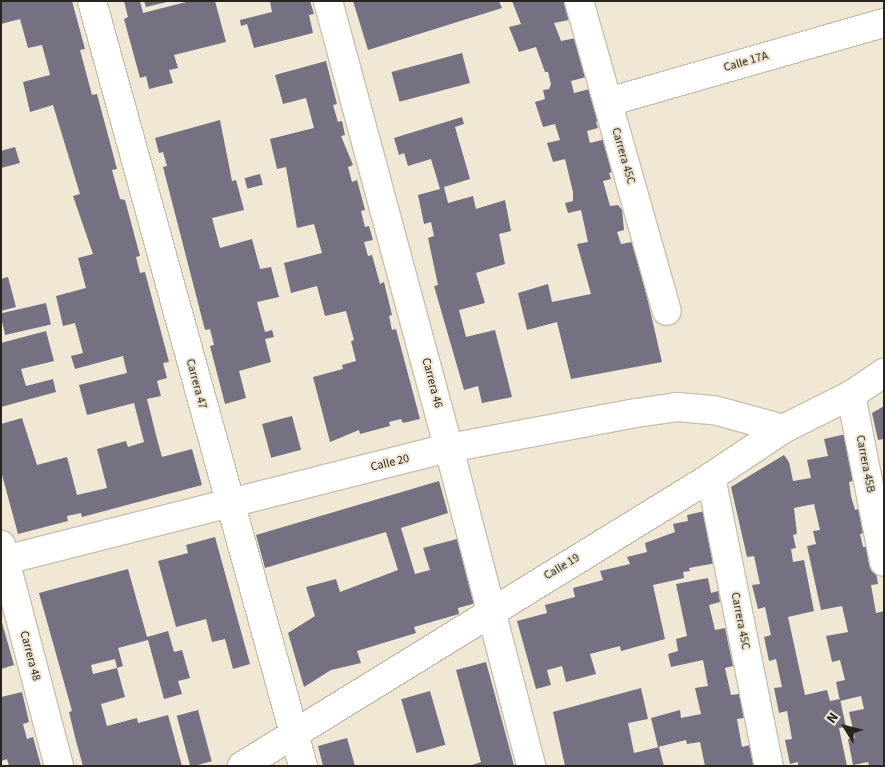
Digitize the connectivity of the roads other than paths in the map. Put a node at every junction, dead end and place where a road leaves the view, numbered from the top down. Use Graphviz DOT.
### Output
graph roads {
  1 [pos="92,1"];
  2 [pos="328,1"];
  3 [pos="579,1"];
  4 [pos="884,23"];
  5 [pos="608,102"];
  6 [pos="667,311"];
  7 [pos="884,373"];
  8 [pos="851,395"];
  9 [pos="783,429"];
  10 [pos="449,448"];
  11 [pos="711,477"];
  12 [pos="229,504"];
  13 [pos="2,555"];
  14 [pos="884,562"];
  15 [pos="490,611"];
  16 [pos="294,732"];
  17 [pos="58,766"];
  18 [pos="242,766"];
  19 [pos="303,766"];
  20 [pos="531,766"];
  21 [pos="769,766"];
  1 -- 12 [label="street, Carrera 47"];
  2 -- 10 [label="street, Carrera 46"];
  3 -- 5 [label="street, Carrera 45C"];
  4 -- 5 [label="street, Calle 17A"];
  5 -- 6 [label="street, Carrera 45C"];
  7 -- 8 [label="street, Calle 19"];
  8 -- 9 [label="street, Calle 19"];
  8 -- 14 [label="street, Carrera 45B"];
  9 -- 10 [label="street, Calle 20"];
  9 -- 11 [label="street, Calle 19"];
  10 -- 12 [label="street, Calle 20"];
  10 -- 15 [label="street, Carrera 46"];
  11 -- 15 [label="street, Calle 19"];
  11 -- 21 [label="street, Carrera 45C"];
  12 -- 13 [label="street, Calle 20"];
  12 -- 16 [label="street, Carrera 47"];
  13 -- 17 [label="street, Carrera 48"];
  15 -- 16 [label="street, Calle 19"];
  15 -- 20 [label="street, Carrera 46"];
  16 -- 18 [label="street, Calle 19"];
  16 -- 19 [label="street, Carrera 47"];
}
